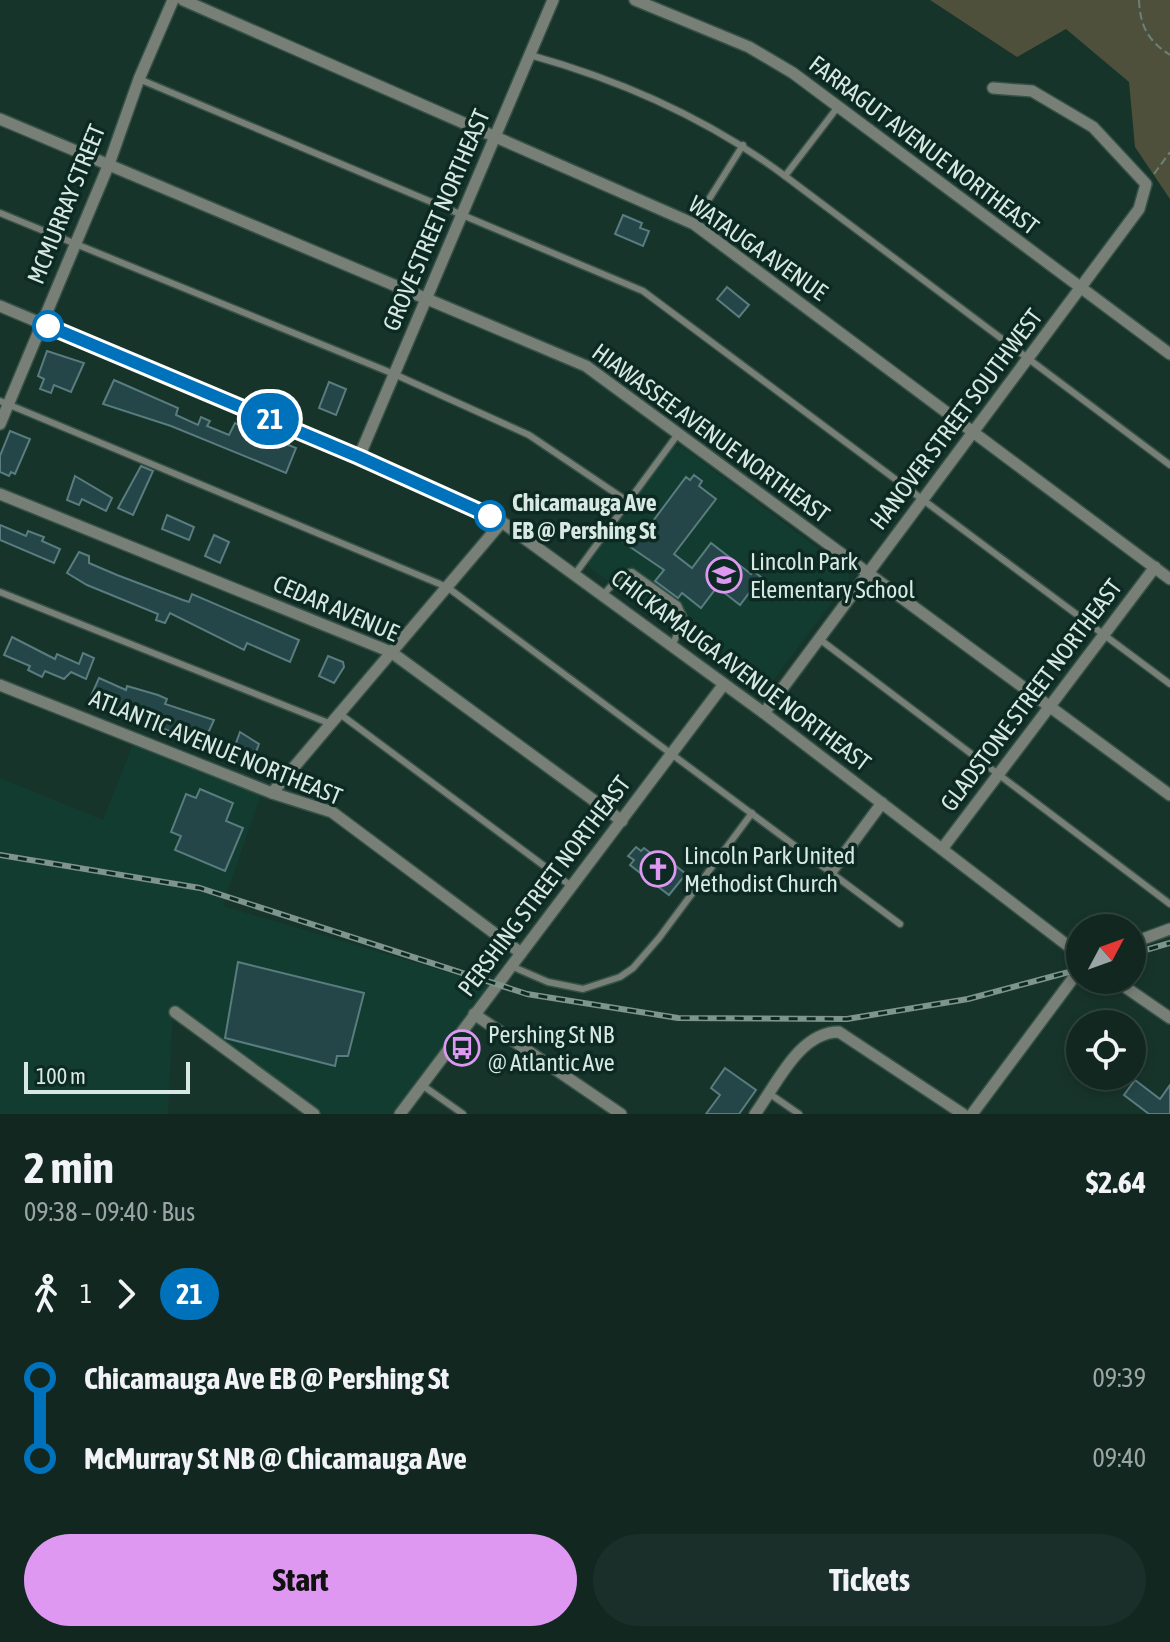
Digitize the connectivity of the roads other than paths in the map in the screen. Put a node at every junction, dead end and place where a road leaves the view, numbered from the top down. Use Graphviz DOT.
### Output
graph roads {
  1 [pos="173,0"];
  2 [pos="183,0"];
  3 [pos="553,0"];
  4 [pos="635,0"];
  5 [pos="530,55"];
  6 [pos="139,79"];
  7 [pos="993,88"];
  8 [pos="837,108"];
  9 [pos="0,119"];
  10 [pos="496,136"];
  11 [pos="743,145"];
  12 [pos="109,164"];
  13 [pos="785,176"];
  14 [pos="0,213"];
  15 [pos="463,213"];
  16 [pos="694,224"];
  17 [pos="75,243"];
  18 [pos="1079,289"];
  19 [pos="426,297"];
  20 [pos="0,306"];
  21 [pos="41,323"];
  22 [pos="1170,354"];
  23 [pos="1028,360"];
  24 [pos="394,374"];
  25 [pos="4,403"];
  26 [pos="0,424"];
  27 [pos="975,431"];
  28 [pos="678,434"];
  29 [pos="359,457"];
  30 [pos="1170,465"];
  31 [pos="0,494"];
  32 [pos="627,501"];
  33 [pos="922,501"];
  34 [pos="502,522"];
  35 [pos="1155,567"];
  36 [pos="869,573"];
  37 [pos="575,574"];
  38 [pos="1170,579"];
  39 [pos="447,587"];
  40 [pos="0,592"];
  41 [pos="603,595"];
  42 [pos="1104,634"];
  43 [pos="818,638"];
  44 [pos="672,646"];
  45 [pos="391,652"];
  46 [pos="724,684"];
  47 [pos="1170,684"];
  48 [pos="0,685"];
  49 [pos="1050,706"];
  50 [pos="764,713"];
  51 [pos="340,714"];
  52 [pos="331,724"];
  53 [pos="673,753"];
  54 [pos="996,776"];
  55 [pos="272,793"];
  56 [pos="1170,795"];
  57 [pos="882,803"];
  58 [pos="752,813"];
  59 [pos="622,821"];
  60 [pos="942,849"];
  61 [pos="831,872"];
  62 [pos="573,887"];
  63 [pos="1170,904"];
  64 [pos="900,924"];
  65 [pos="1170,929"];
  66 [pos="1146,938"];
  67 [pos="1066,944"];
  68 [pos="521,953"];
  69 [pos="511,966"];
  70 [pos="1066,988"];
  71 [pos="1135,994"];
  72 [pos="175,1012"];
  73 [pos="474,1014"];
  74 [pos="1170,1018"];
  75 [pos="422,1085"];
  76 [pos="770,1094"];
  77 [pos="300,1103"];
  78 [pos="291,1114"];
  79 [pos="314,1114"];
  80 [pos="400,1114"];
  81 [pos="463,1114"];
  82 [pos="621,1114"];
  83 [pos="755,1114"];
  84 [pos="799,1114"];
  85 [pos="963,1114"];
  86 [pos="972,1114"];
  1 -- 6 [label="street, MCMURRAY STREET"];
  2 -- 10 [label="street, WATAUGA AVENUE"];
  3 -- 5 [label="street, GROVE STREET NORTHEAST"];
  4 -- 8 [label="street, FARRAGUT AVENUE NORTHEAST"];
  5 -- 10 [label="street, GROVE STREET NORTHEAST"];
  5 -- 11 [label="lane"];
  6 -- 12 [label="street, MCMURRAY STREET"];
  6 -- 15 [label="lane"];
  7 -- 18 [label="street, HANOVER STREET SOUTHWEST"];
  8 -- 13 [label="lane"];
  8 -- 18 [label="street, FARRAGUT AVENUE NORTHEAST"];
  9 -- 12 [label="street, HIAWASSEE AVENUE NORTHEAST"];
  10 -- 15 [label="street, GROVE STREET NORTHEAST"];
  10 -- 16 [label="street, WATAUGA AVENUE"];
  11 -- 13 [label="lane"];
  11 -- 16 [label="lane"];
  12 -- 17 [label="street, MCMURRAY STREET"];
  12 -- 19 [label="street, HIAWASSEE AVENUE NORTHEAST"];
  13 -- 23 [label="lane"];
  14 -- 17 [label="lane"];
  15 -- 19 [label="street, GROVE STREET NORTHEAST"];
  15 -- 33 [label="lane"];
  16 -- 27 [label="street, WATAUGA AVENUE"];
  17 -- 21 [label="street, MCMURRAY STREET"];
  17 -- 24 [label="lane"];
  18 -- 22 [label="street, FARRAGUT AVENUE NORTHEAST"];
  18 -- 23 [label="street, HANOVER STREET SOUTHWEST"];
  19 -- 24 [label="street, GROVE STREET NORTHEAST"];
  19 -- 28 [label="street, HIAWASSEE AVENUE NORTHEAST"];
  20 -- 21 [label="street, CHICKAMAUGA AVENUE NORTHEAST"];
  21 -- 25 [label="street, MCMURRAY STREET"];
  21 -- 29 [label="street, CHICKAMAUGA AVENUE NORTHEAST"];
  23 -- 27 [label="street, HANOVER STREET SOUTHWEST"];
  23 -- 30 [label="lane"];
  24 -- 29 [label="street, GROVE STREET NORTHEAST"];
  24 -- 32 [label="lane"];
  25 -- 26 [label="street, MCMURRAY STREET"];
  25 -- 39 [label="lane"];
  27 -- 33 [label="street, HANOVER STREET SOUTHWEST"];
  27 -- 35 [label="street, WATAUGA AVENUE"];
  28 -- 32 [label="lane"];
  28 -- 36 [label="street, HIAWASSEE AVENUE NORTHEAST"];
  29 -- 34 [label="street, CHICKAMAUGA AVENUE NORTHEAST"];
  31 -- 45 [label="street, CEDAR AVENUE"];
  32 -- 37 [label="lane"];
  33 -- 36 [label="street, HANOVER STREET SOUTHWEST"];
  33 -- 42 [label="lane"];
  34 -- 37 [label="street, CHICKAMAUGA AVENUE NORTHEAST"];
  34 -- 39 [label="street"];
  35 -- 38 [label="street, WATAUGA AVENUE"];
  35 -- 42 [label="street, GLADSTONE STREET NORTHEAST"];
  36 -- 43 [label="street, HANOVER STREET SOUTHWEST"];
  36 -- 49 [label="street, HIAWASSEE AVENUE NORTHEAST"];
  37 -- 41 [label="street, CHICKAMAUGA AVENUE NORTHEAST"];
  39 -- 45 [label="street"];
  39 -- 53 [label="lane"];
  40 -- 52 [label="lane"];
  41 -- 44 [label="street, CHICKAMAUGA AVENUE NORTHEAST"];
  41 -- 44 [label="lane"];
  42 -- 47 [label="lane"];
  42 -- 49 [label="street, GLADSTONE STREET NORTHEAST"];
  43 -- 50 [label="street, HANOVER STREET SOUTHWEST"];
  43 -- 54 [label="lane"];
  44 -- 46 [label="street, CHICKAMAUGA AVENUE NORTHEAST"];
  45 -- 51 [label="street"];
  45 -- 59 [label="street, CEDAR AVENUE"];
  46 -- 50 [label="street, CHICKAMAUGA AVENUE NORTHEAST"];
  46 -- 53 [label="street, PERSHING STREET NORTHEAST"];
  48 -- 55 [label="street, ATLANTIC AVENUE NORTHEAST"];
  49 -- 54 [label="street, GLADSTONE STREET NORTHEAST"];
  49 -- 56 [label="street, HIAWASSEE AVENUE NORTHEAST"];
  50 -- 57 [label="street, CHICKAMAUGA AVENUE NORTHEAST"];
  51 -- 52 [label="street"];
  51 -- 62 [label="lane"];
  52 -- 55 [label="street"];
  53 -- 58 [label="lane"];
  53 -- 59 [label="street, PERSHING STREET NORTHEAST"];
  54 -- 60 [label="street, GLADSTONE STREET NORTHEAST"];
  54 -- 63 [label="lane"];
  55 -- 68 [label="street, ATLANTIC AVENUE NORTHEAST"];
  57 -- 60 [label="street, CHICKAMAUGA AVENUE NORTHEAST"];
  57 -- 61 [label="street"];
  58 -- 61 [label="lane"];
  58 -- 69 [label="lane"];
  59 -- 62 [label="street, PERSHING STREET NORTHEAST"];
  60 -- 67 [label="street, CHICKAMAUGA AVENUE NORTHEAST"];
  61 -- 64 [label="lane"];
  62 -- 68 [label="street, PERSHING STREET NORTHEAST"];
  65 -- 66 [label="street"];
  68 -- 69 [label="street, PERSHING STREET NORTHEAST"];
  69 -- 73 [label="street, PERSHING STREET NORTHEAST"];
  70 -- 86 [label="street"];
  71 -- 74 [label="street"];
  72 -- 77 [label="street"];
  73 -- 75 [label="street, PERSHING STREET NORTHEAST"];
  73 -- 82 [label="street"];
  75 -- 80 [label="street, PERSHING STREET NORTHEAST"];
  75 -- 81 [label="lane"];
  76 -- 83 [label="street"];
  76 -- 84 [label="lane"];
  76 -- 85 [label="street"];
  77 -- 78 [label="street"];
  77 -- 79 [label="street"];
}
